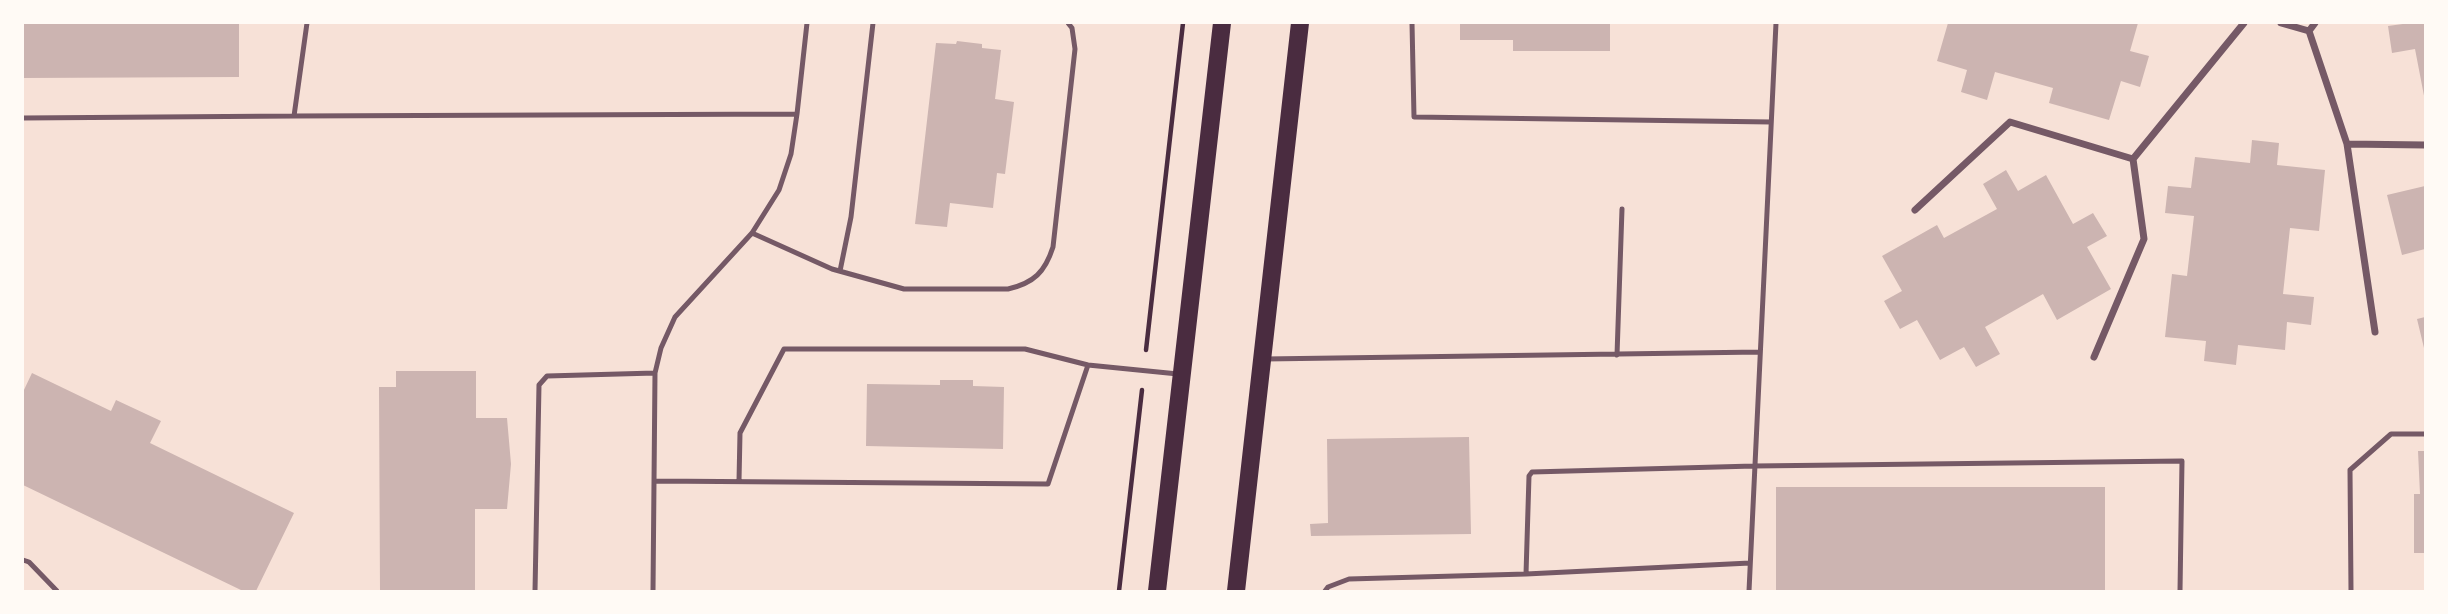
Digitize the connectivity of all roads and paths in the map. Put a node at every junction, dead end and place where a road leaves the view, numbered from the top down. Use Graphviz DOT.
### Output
graph roads {
  1 [pos="307,23"];
  2 [pos="807,23"];
  3 [pos="873,23"];
  4 [pos="1068,23"];
  5 [pos="1182,23"];
  6 [pos="1222,23"];
  7 [pos="1300,23"];
  8 [pos="1412,23"];
  9 [pos="1776,23"];
  10 [pos="2244,23"];
  11 [pos="2281,23"];
  12 [pos="2315,23"];
  13 [pos="2309,31"];
  14 [pos="797,114"];
  15 [pos="293,116"];
  16 [pos="23,118"];
  17 [pos="1771,122"];
  18 [pos="2347,144"];
  19 [pos="2425,145"];
  20 [pos="2133,159"];
  21 [pos="1622,209"];
  22 [pos="1915,210"];
  23 [pos="752,233"];
  24 [pos="840,271"];
  25 [pos="2375,332"];
  26 [pos="1760,352"];
  27 [pos="1617,355"];
  28 [pos="2094,357"];
  29 [pos="1262,359"];
  30 [pos="1088,365"];
  31 [pos="1144,369"];
  32 [pos="655,373"];
  33 [pos="1183,375"];
  34 [pos="2425,434"];
  35 [pos="1754,466"];
  36 [pos="654,481"];
  37 [pos="740,481"];
  38 [pos="23,561"];
  39 [pos="1750,564"];
  40 [pos="1526,574"];
  41 [pos="57,591"];
  42 [pos="535,591"];
  43 [pos="653,591"];
  44 [pos="1119,591"];
  45 [pos="1157,591"];
  46 [pos="1236,591"];
  47 [pos="1325,591"];
  48 [pos="1749,591"];
  49 [pos="2180,591"];
  50 [pos="2351,591"];
  1 -- 15 [label="lane"];
  2 -- 14 [label="lane"];
  3 -- 24 [label="lane"];
  4 -- 24 [label="lane"];
  5 -- 31 [label="path"];
  6 -- 33 [label="main road"];
  7 -- 29 [label="main road"];
  8 -- 17 [label="lane"];
  9 -- 17 [label="lane"];
  10 -- 20 [label="street"];
  11 -- 13 [label="street"];
  12 -- 13 [label="street"];
  13 -- 18 [label="street"];
  14 -- 15 [label="lane"];
  14 -- 23 [label="lane"];
  15 -- 16 [label="lane"];
  17 -- 26 [label="lane"];
  18 -- 19 [label="street"];
  18 -- 25 [label="street"];
  20 -- 22 [label="street"];
  20 -- 28 [label="street"];
  21 -- 27 [label="lane"];
  23 -- 24 [label="lane"];
  23 -- 32 [label="lane"];
  26 -- 27 [label="lane"];
  26 -- 35 [label="lane"];
  27 -- 29 [label="lane"];
  29 -- 46 [label="main road"];
  30 -- 31 [label="lane"];
  30 -- 37 [label="lane"];
  30 -- 37 [label="lane"];
  31 -- 33 [label="lane"];
  31 -- 44 [label="path"];
  32 -- 36 [label="lane"];
  32 -- 42 [label="lane"];
  33 -- 45 [label="main road"];
  34 -- 50 [label="lane"];
  35 -- 39 [label="lane"];
  35 -- 40 [label="lane"];
  35 -- 49 [label="lane"];
  36 -- 37 [label="lane"];
  36 -- 43 [label="lane"];
  38 -- 41 [label="lane"];
  39 -- 40 [label="lane"];
  39 -- 48 [label="lane"];
  40 -- 47 [label="lane"];
}
